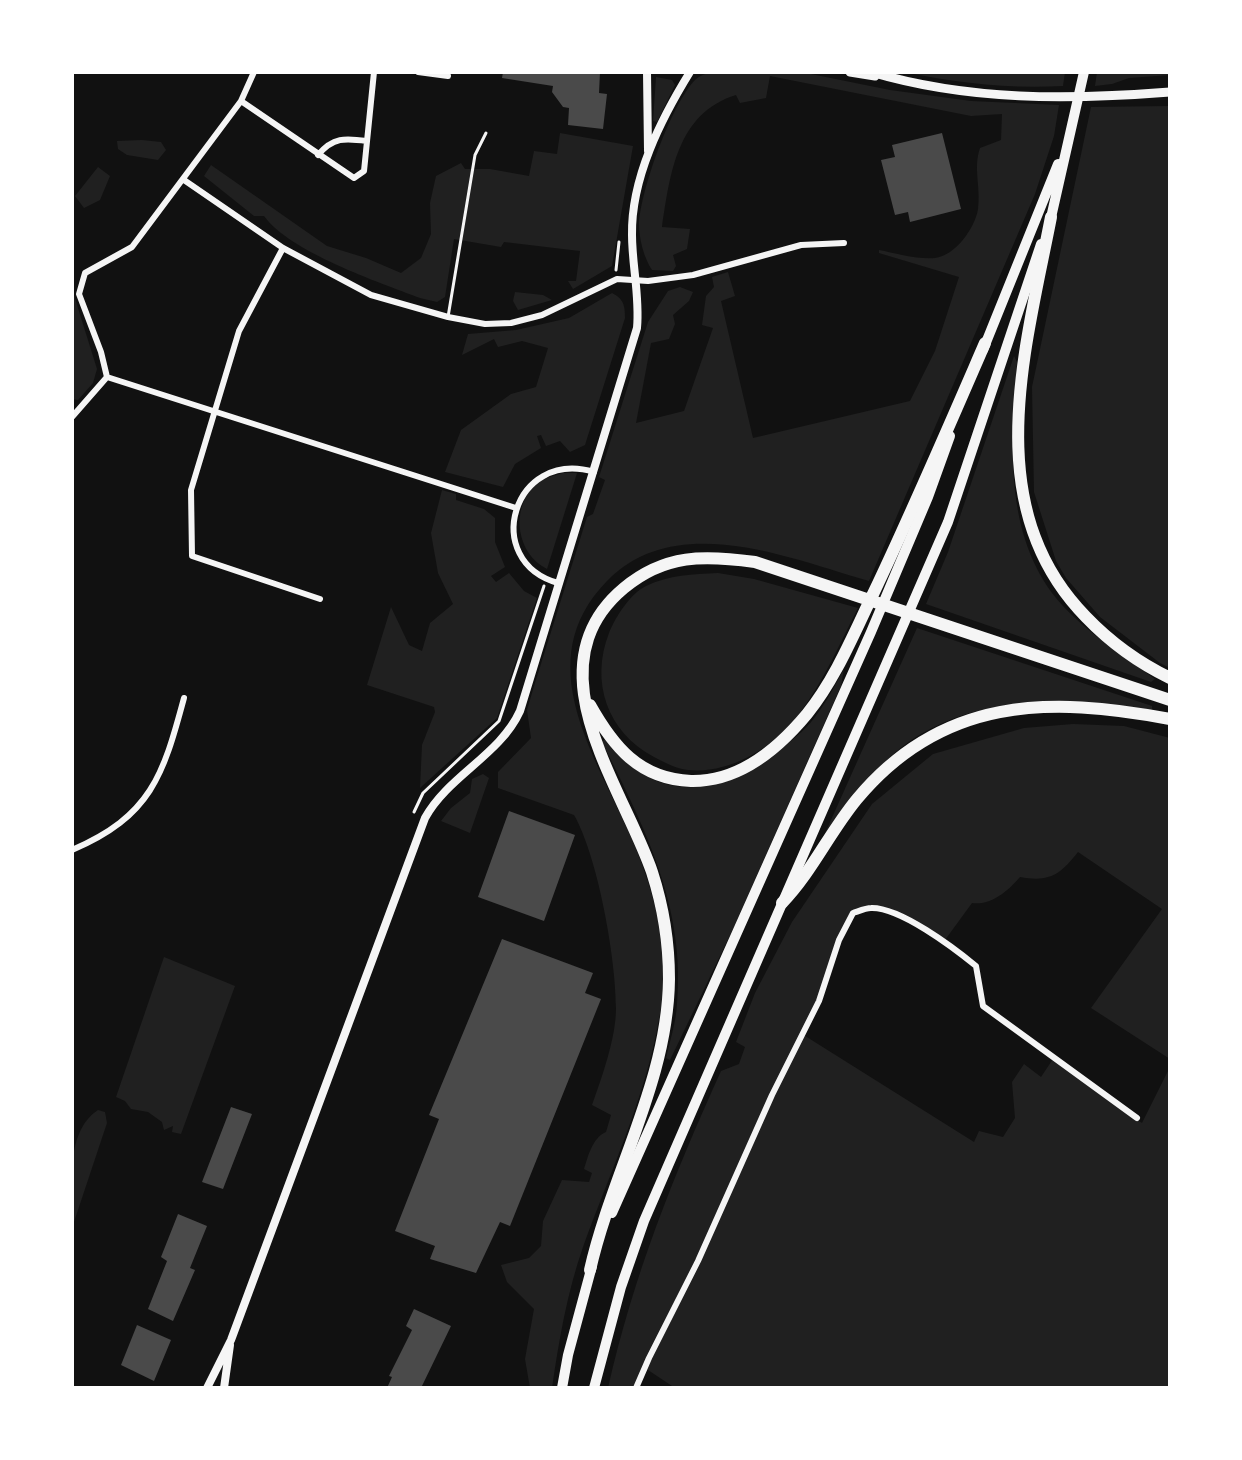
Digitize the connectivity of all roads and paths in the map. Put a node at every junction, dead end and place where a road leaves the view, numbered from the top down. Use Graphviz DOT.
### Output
graph roads {
  1 [pos="374,72"];
  2 [pos="418,72"];
  3 [pos="647,72"];
  4 [pos="690,72"];
  5 [pos="850,72"];
  6 [pos="871,72"];
  7 [pos="1084,72"];
  8 [pos="252,73"];
  9 [pos="448,76"];
  10 [pos="895,79"];
  11 [pos="1170,92"];
  12 [pos="241,101"];
  13 [pos="486,133"];
  14 [pos="1068,138"];
  15 [pos="367,141"];
  16 [pos="318,155"];
  17 [pos="648,156"];
  18 [pos="184,180"];
  19 [pos="1051,217"];
  20 [pos="621,230"];
  21 [pos="844,243"];
  22 [pos="283,248"];
  23 [pos="617,279"];
  24 [pos="638,280"];
  25 [pos="448,317"];
  26 [pos="985,343"];
  27 [pos="107,377"];
  28 [pos="217,412"];
  29 [pos="72,417"];
  30 [pos="594,472"];
  31 [pos="516,508"];
  32 [pos="546,579"];
  33 [pos="558,583"];
  34 [pos="320,599"];
  35 [pos="1170,678"];
  36 [pos="584,695"];
  37 [pos="184,698"];
  38 [pos="1170,700"];
  39 [pos="1170,719"];
  40 [pos="411,820"];
  41 [pos="72,850"];
  42 [pos="782,903"];
  43 [pos="1137,1118"];
  44 [pos="590,1270"];
  45 [pos="231,1340"];
  46 [pos="207,1388"];
  47 [pos="224,1388"];
  48 [pos="562,1388"];
  49 [pos="594,1388"];
  50 [pos="636,1388"];
  1 -- 15 [label="street"];
  2 -- 9 [label="street"];
  3 -- 17 [label="street"];
  4 -- 17 [label="street"];
  5 -- 10 [label="main road"];
  6 -- 10 [label="main road"];
  7 -- 14 [label="main road"];
  8 -- 12 [label="street"];
  10 -- 11 [label="main road"];
  12 -- 16 [label="street"];
  12 -- 18 [label="street"];
  13 -- 25 [label="lane"];
  14 -- 19 [label="main road"];
  14 -- 26 [label="main road"];
  15 -- 16 [label="street"];
  15 -- 16 [label="street"];
  17 -- 24 [label="street"];
  18 -- 22 [label="street"];
  18 -- 27 [label="street"];
  19 -- 35 [label="highway"];
  19 -- 42 [label="main road"];
  20 -- 23 [label="path"];
  21 -- 24 [label="street"];
  22 -- 25 [label="street"];
  22 -- 28 [label="street"];
  23 -- 24 [label="street"];
  23 -- 25 [label="street"];
  24 -- 30 [label="street"];
  26 -- 36 [label="highway"];
  26 -- 44 [label="main road"];
  27 -- 28 [label="street"];
  27 -- 29 [label="street"];
  28 -- 31 [label="street"];
  28 -- 34 [label="street"];
  30 -- 31 [label="street"];
  30 -- 33 [label="street"];
  31 -- 32 [label="street"];
  32 -- 33 [label="street"];
  32 -- 40 [label="path"];
  33 -- 45 [label="street"];
  36 -- 38 [label="highway"];
  36 -- 44 [label="highway"];
  37 -- 41 [label="street"];
  39 -- 42 [label="highway"];
  42 -- 49 [label="main road"];
  43 -- 50 [label="street"];
  44 -- 48 [label="main road"];
  45 -- 46 [label="street"];
  45 -- 47 [label="street"];
}
